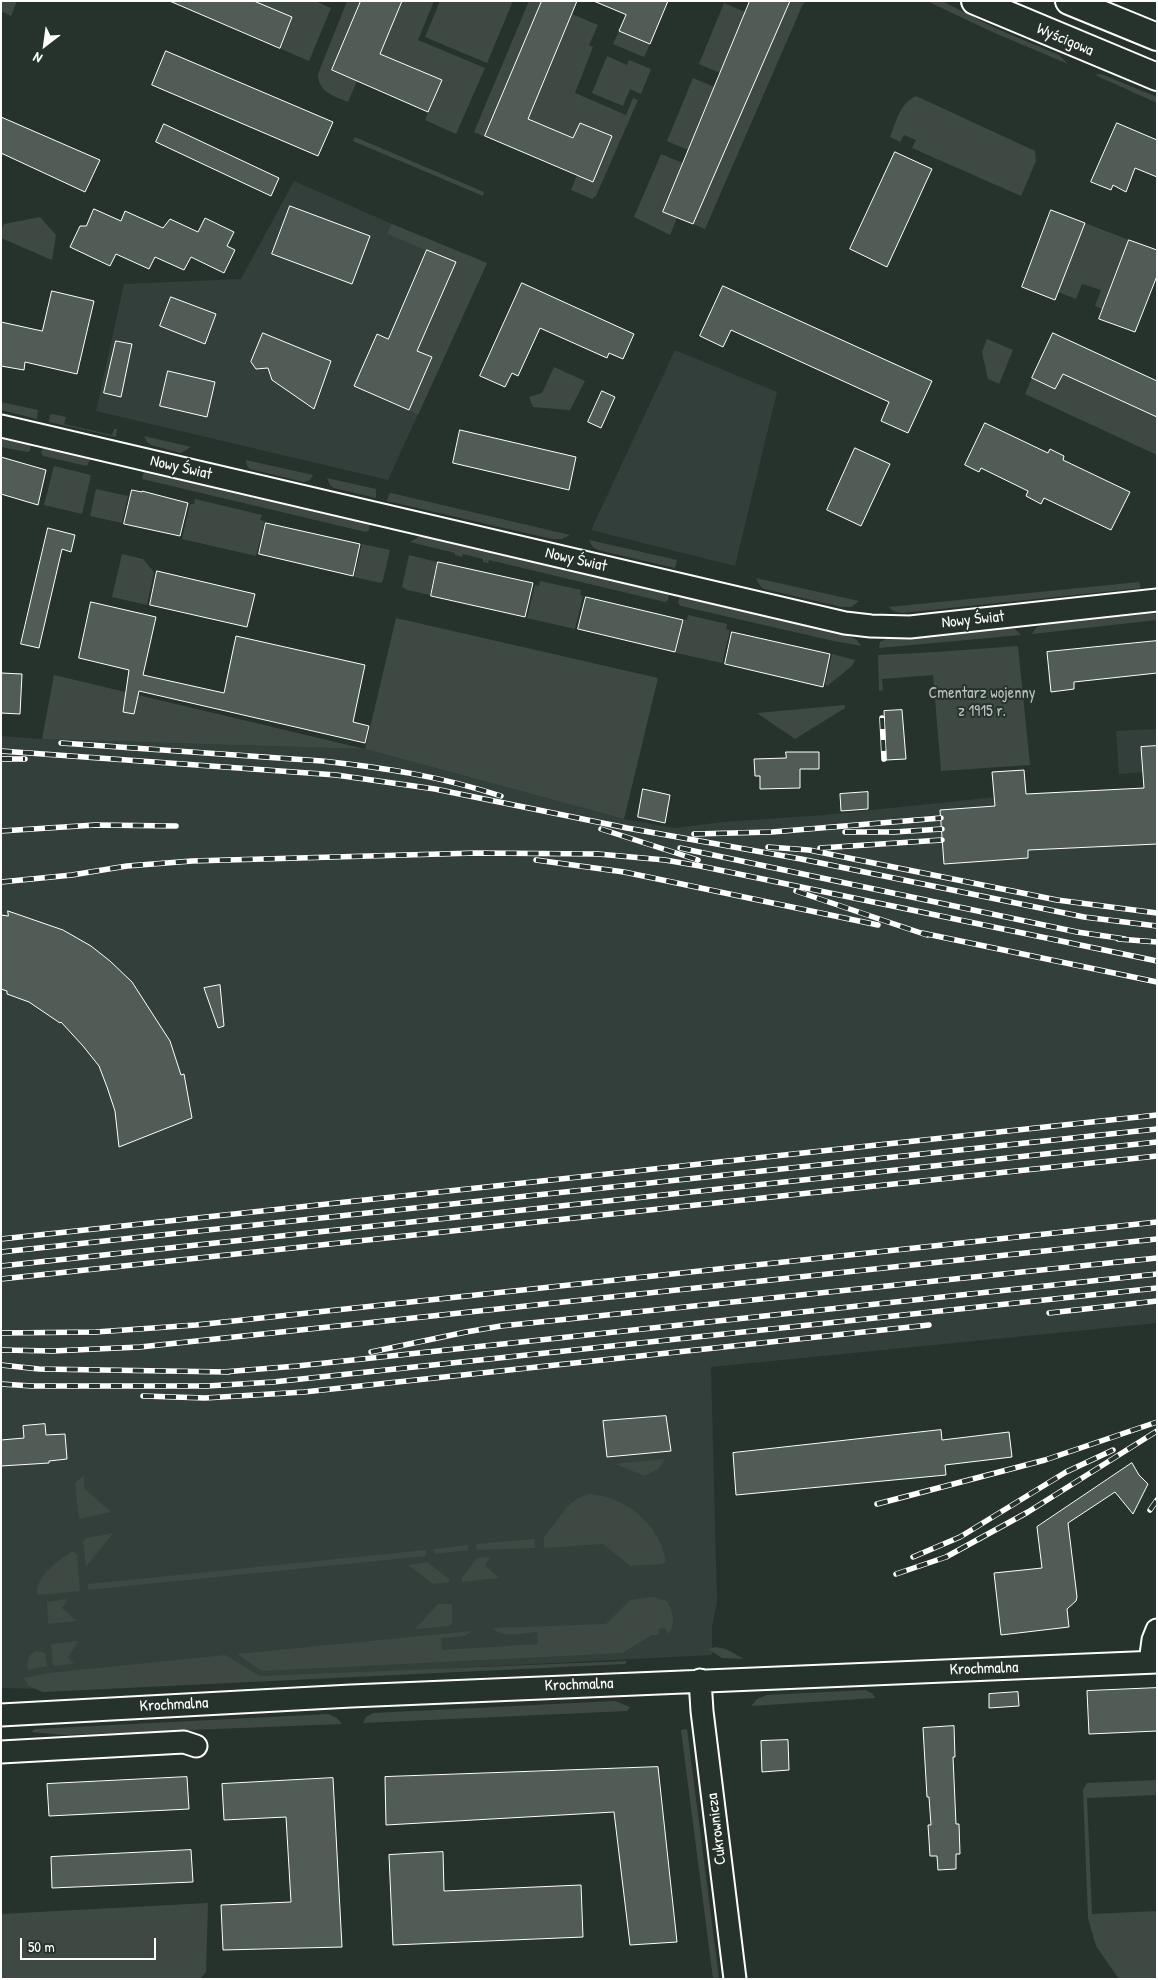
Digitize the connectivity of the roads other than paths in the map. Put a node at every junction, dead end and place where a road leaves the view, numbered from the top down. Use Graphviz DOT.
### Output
graph roads {
  1 [pos="975,1"];
  2 [pos="1070,1"];
  3 [pos="1157,37"];
  4 [pos="1157,77"];
  5 [pos="1,426"];
  6 [pos="1157,600"];
  7 [pos="1157,1630"];
  8 [pos="1154,1662"];
  9 [pos="700,1680"];
  10 [pos="1,1715"];
  11 [pos="196,1746"];
  12 [pos="1,1752"];
  13 [pos="735,1979"];
  1 -- 4 [label="main road, Wyścigowa"];
  2 -- 3 [label="main road"];
  5 -- 6 [label="street, Nowy Świat"];
  7 -- 8 [label="street"];
  8 -- 9 [label="street, Krochmalna"];
  9 -- 10 [label="street, Krochmalna"];
  9 -- 13 [label="street, Cukrownicza"];
  11 -- 12 [label="street"];
}
